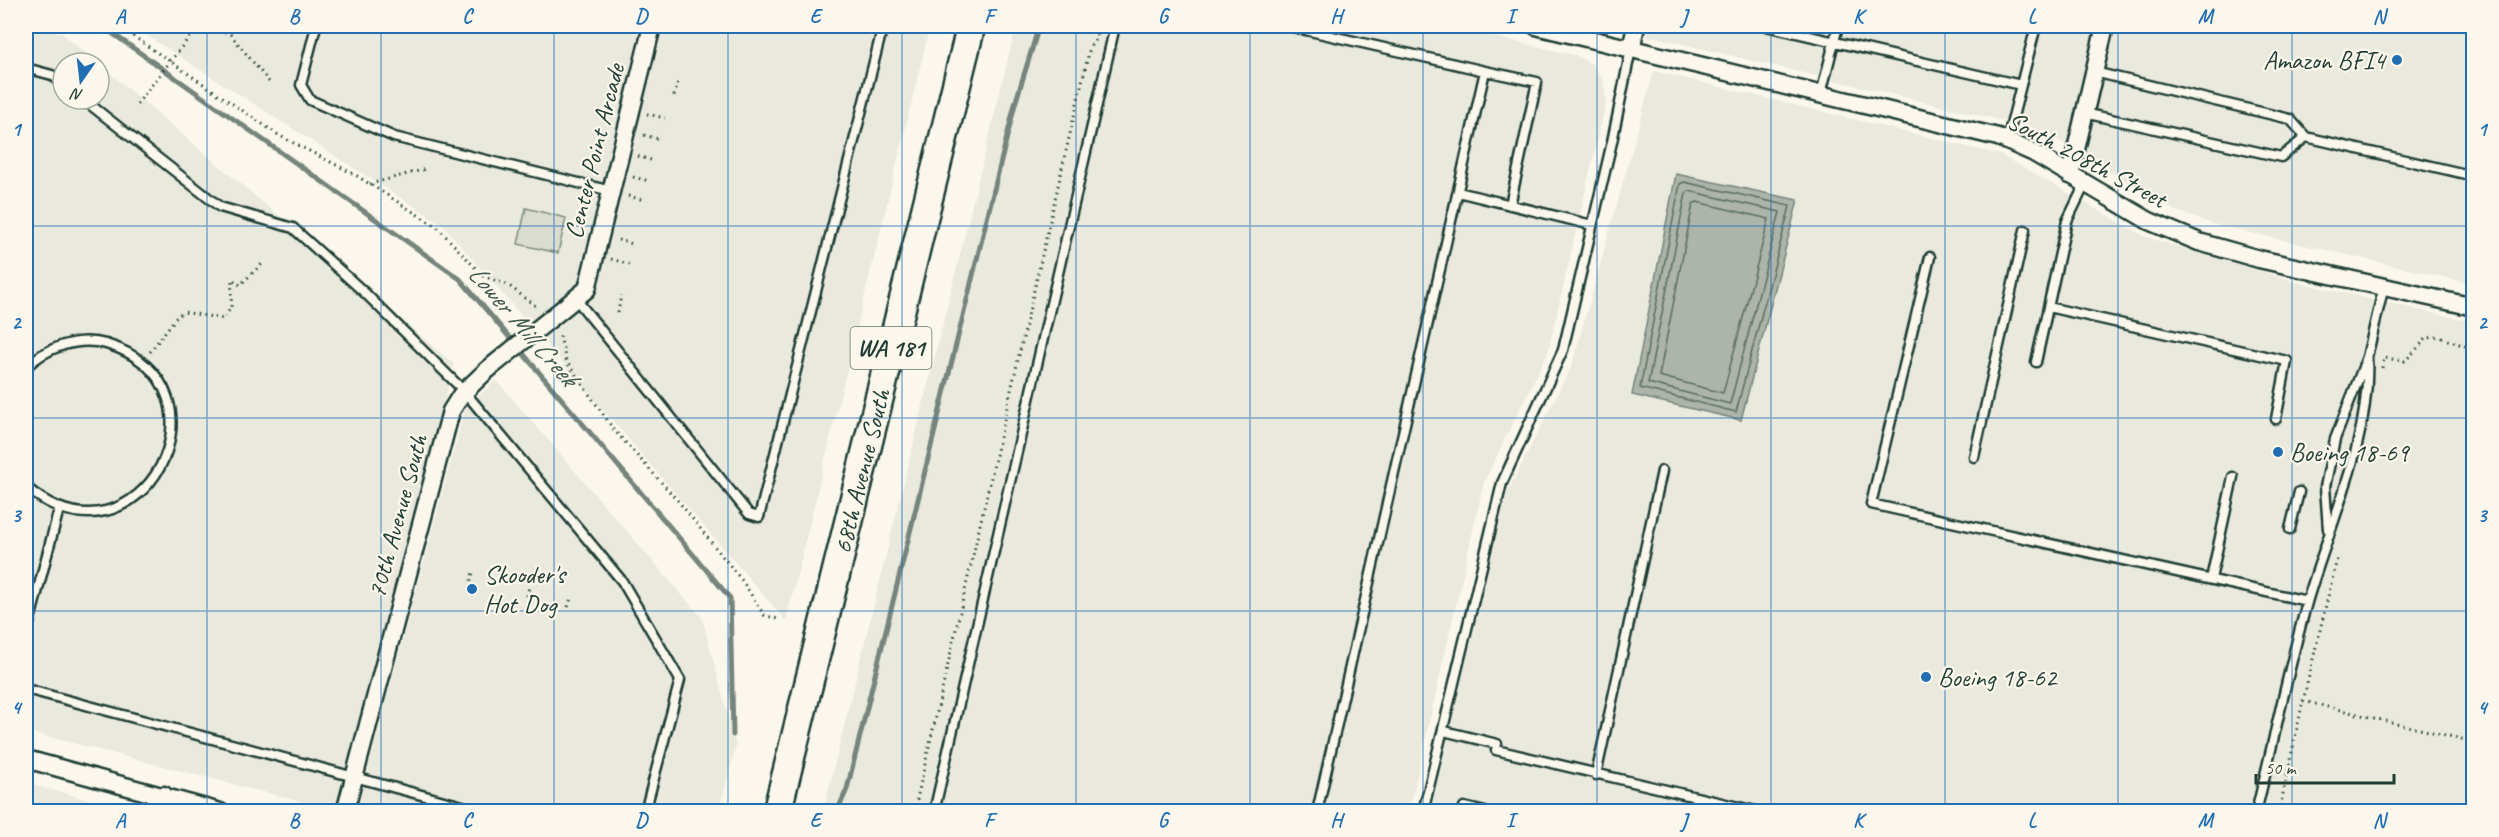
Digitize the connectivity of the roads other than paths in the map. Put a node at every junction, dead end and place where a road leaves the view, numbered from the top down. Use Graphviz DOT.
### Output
graph roads {
  1 [pos="316,26"];
  2 [pos="652,26"];
  3 [pos="883,26"];
  4 [pos="971,26"];
  5 [pos="1115,26"];
  6 [pos="1288,26"];
  7 [pos="1536,26"];
  8 [pos="1636,26"];
  9 [pos="1766,26"];
  10 [pos="1838,26"];
  11 [pos="2036,26"];
  12 [pos="2105,26"];
  13 [pos="1834,42"];
  14 [pos="1631,49"];
  15 [pos="26,68"];
  16 [pos="1485,71"];
  17 [pos="2094,72"];
  18 [pos="51,75"];
  19 [pos="2021,85"];
  20 [pos="1821,94"];
  21 [pos="98,111"];
  22 [pos="2084,113"];
  23 [pos="2306,137"];
  24 [pos="2007,141"];
  25 [pos="2070,175"];
  26 [pos="2474,176"];
  27 [pos="2085,184"];
  28 [pos="1458,192"];
  29 [pos="619,193"];
  30 [pos="1510,205"];
  31 [pos="1592,225"];
  32 [pos="2025,230"];
  33 [pos="1930,257"];
  34 [pos="2384,286"];
  35 [pos="581,294"];
  36 [pos="2474,306"];
  37 [pos="2048,308"];
  38 [pos="2367,357"];
  39 [pos="2036,362"];
  40 [pos="26,367"];
  41 [pos="464,392"];
  42 [pos="2276,419"];
  43 [pos="1974,457"];
  44 [pos="1662,471"];
  45 [pos="2234,477"];
  46 [pos="26,487"];
  47 [pos="2300,492"];
  48 [pos="59,509"];
  49 [pos="2290,529"];
  50 [pos="2329,532"];
  51 [pos="2211,579"];
  52 [pos="2307,601"];
  53 [pos="26,635"];
  54 [pos="26,689"];
  55 [pos="1444,731"];
  56 [pos="26,759"];
  57 [pos="1596,775"];
  58 [pos="354,776"];
  59 [pos="162,803"];
  60 [pos="1464,807"];
  61 [pos="220,812"];
  62 [pos="345,812"];
  63 [pos="485,812"];
  64 [pos="645,812"];
  65 [pos="777,812"];
  66 [pos="934,812"];
  67 [pos="1317,812"];
  68 [pos="1423,812"];
  69 [pos="1485,812"];
  70 [pos="1760,812"];
  71 [pos="2256,812"];
  1 -- 29 [label="lane"];
  2 -- 29 [label="street, Center Point Arcade"];
  3 -- 35 [label="lane"];
  4 -- 65 [label="main road, 68th Avenue South / WA 181"];
  5 -- 66 [label="lane"];
  6 -- 16 [label="lane"];
  7 -- 14 [label="street, South 208th Street"];
  8 -- 14 [label="street"];
  9 -- 13 [label="lane"];
  10 -- 13 [label="lane"];
  11 -- 19 [label="lane"];
  12 -- 17 [label="street"];
  13 -- 19 [label="lane"];
  13 -- 20 [label="lane"];
  14 -- 20 [label="street, South 208th Street"];
  14 -- 31 [label="lane"];
  15 -- 18 [label="lane"];
  16 -- 28 [label="lane"];
  16 -- 30 [label="lane"];
  17 -- 22 [label="street"];
  17 -- 23 [label="lane"];
  19 -- 24 [label="lane"];
  20 -- 24 [label="street, South 208th Street"];
  21 -- 41 [label="lane"];
  22 -- 23 [label="lane"];
  22 -- 25 [label="street"];
  23 -- 26 [label="lane"];
  24 -- 25 [label="street, South 208th Street"];
  25 -- 27 [label="street, South 208th Street"];
  27 -- 34 [label="street, South 208th Street"];
  27 -- 37 [label="lane"];
  28 -- 30 [label="lane"];
  28 -- 67 [label="lane"];
  29 -- 35 [label="street, Center Point Arcade"];
  30 -- 31 [label="lane"];
  31 -- 55 [label="lane"];
  32 -- 43 [label="lane"];
  33 -- 51 [label="lane"];
  34 -- 36 [label="street, South 208th Street"];
  34 -- 38 [label="lane"];
  35 -- 41 [label="street, 70th Avenue South"];
  37 -- 39 [label="lane"];
  37 -- 42 [label="lane"];
  38 -- 50 [label="lane"];
  38 -- 50 [label="lane"];
  40 -- 48 [label="lane"];
  41 -- 58 [label="street, 70th Avenue South"];
  41 -- 64 [label="lane"];
  44 -- 57 [label="lane"];
  45 -- 51 [label="lane"];
  46 -- 48 [label="lane"];
  47 -- 49 [label="lane"];
  48 -- 53 [label="lane"];
  50 -- 52 [label="lane"];
  51 -- 52 [label="lane"];
  52 -- 71 [label="lane"];
  54 -- 58 [label="lane"];
  55 -- 57 [label="lane"];
  55 -- 68 [label="lane"];
  56 -- 59 [label="street"];
  57 -- 70 [label="lane"];
  58 -- 62 [label="street, 70th Avenue South"];
  58 -- 63 [label="lane"];
  59 -- 61 [label="street"];
  60 -- 69 [label="lane"];
}
